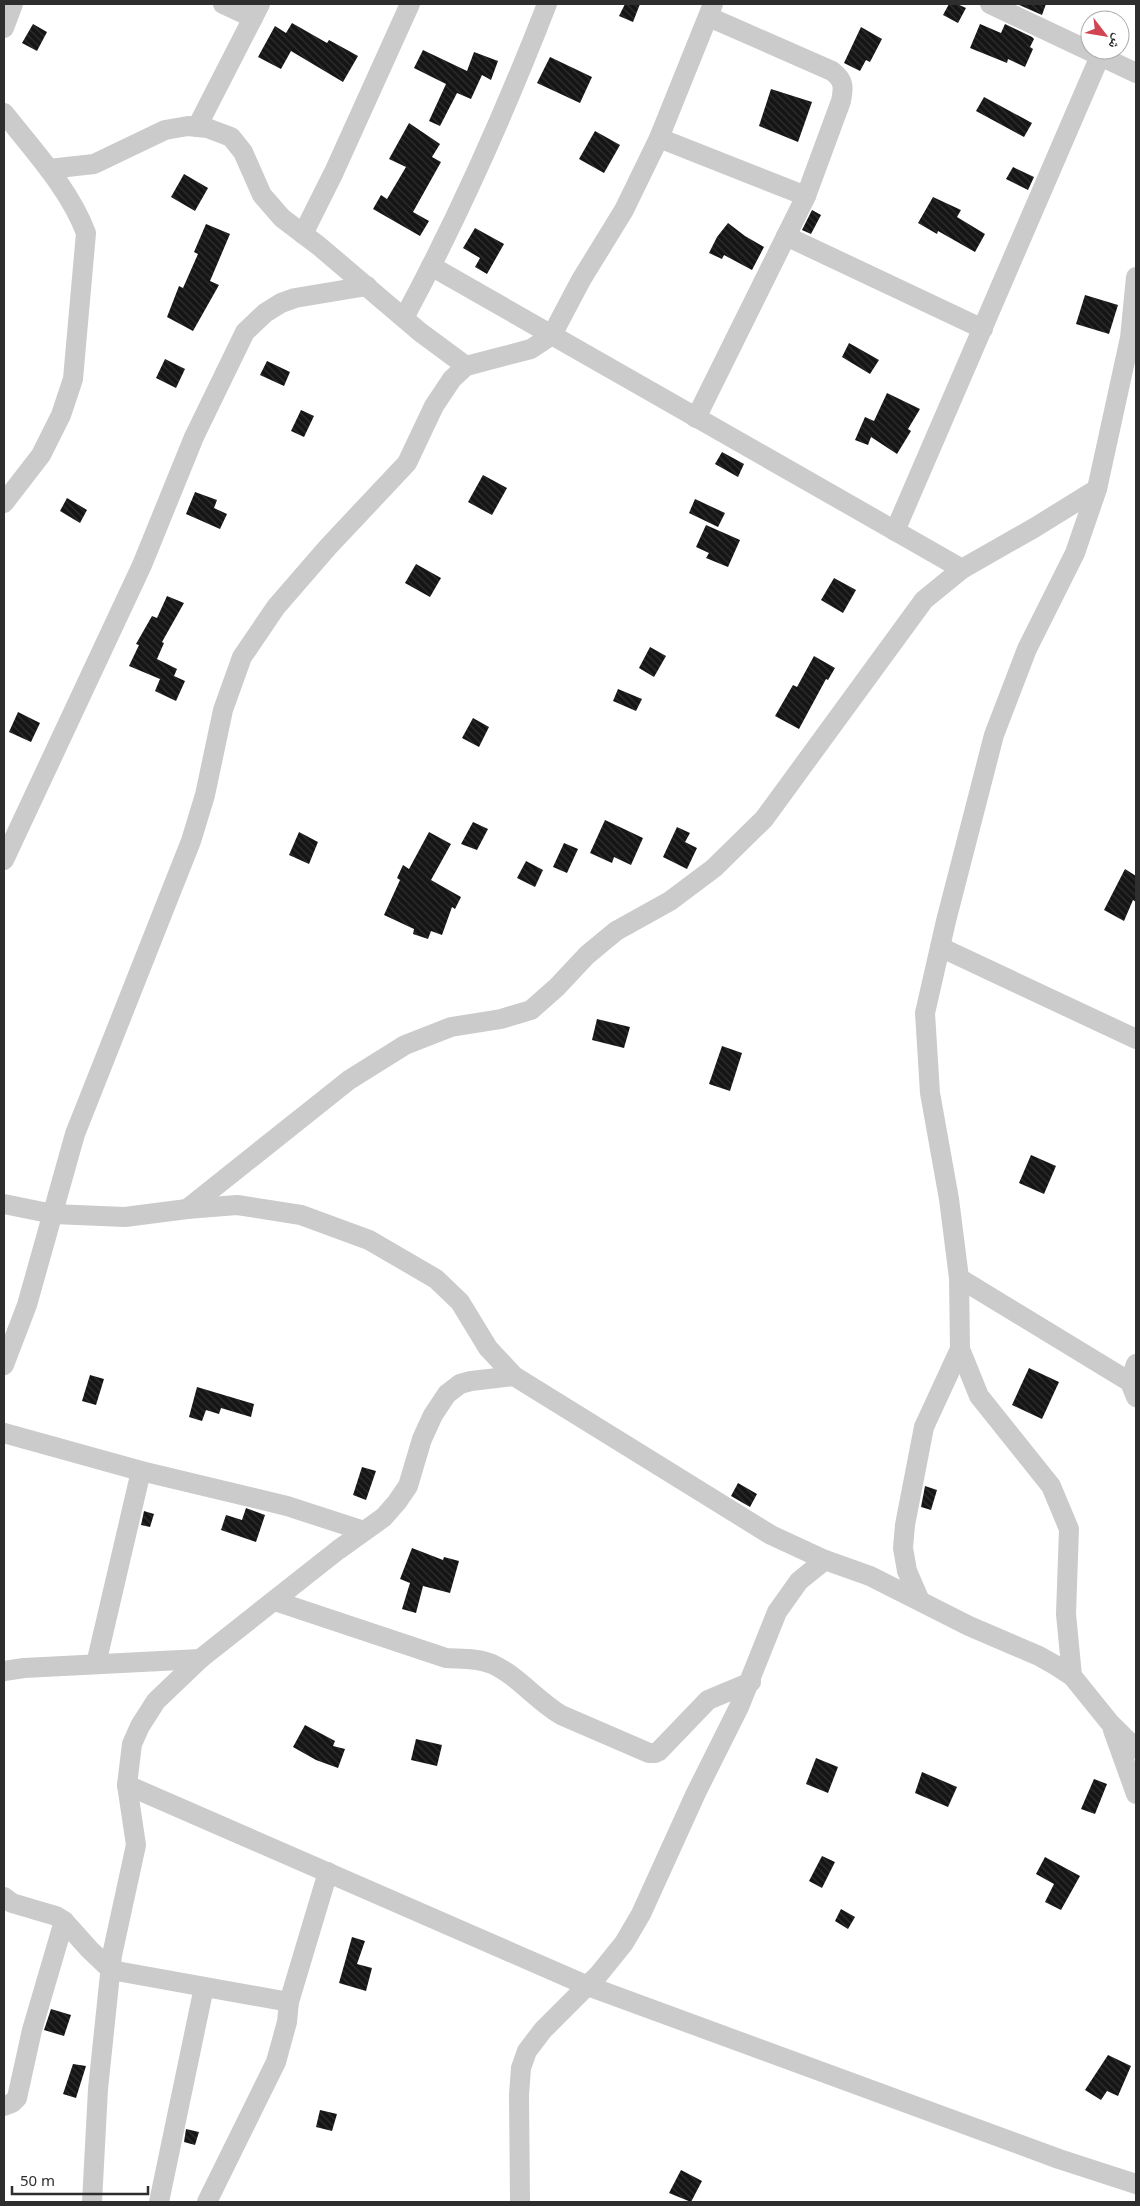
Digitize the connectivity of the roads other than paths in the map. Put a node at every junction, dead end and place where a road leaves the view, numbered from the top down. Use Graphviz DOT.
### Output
graph roads {
  1 [pos="14,4"];
  2 [pos="223,4"];
  3 [pos="410,4"];
  4 [pos="547,4"];
  5 [pos="990,4"];
  6 [pos="257,11"];
  7 [pos="711,11"];
  8 [pos="4,28"];
  9 [pos="1080,47"];
  10 [pos="1098,60"];
  11 [pos="1108,60"];
  12 [pos="1136,73"];
  13 [pos="4,113"];
  14 [pos="197,127"];
  15 [pos="659,138"];
  16 [pos="49,169"];
  17 [pos="806,196"];
  18 [pos="303,234"];
  19 [pos="786,236"];
  20 [pos="432,266"];
  21 [pos="1136,277"];
  22 [pos="367,286"];
  23 [pos="404,318"];
  24 [pos="983,329"];
  25 [pos="552,336"];
  26 [pos="1130,338"];
  27 [pos="466,366"];
  28 [pos="1136,376"];
  29 [pos="696,418"];
  30 [pos="1097,489"];
  31 [pos="4,503"];
  32 [pos="895,531"];
  33 [pos="962,569"];
  34 [pos="4,860"];
  35 [pos="940,948"];
  36 [pos="1136,1039"];
  37 [pos="4,1204"];
  38 [pos="187,1209"];
  39 [pos="53,1214"];
  40 [pos="959,1278"];
  41 [pos="960,1349"];
  42 [pos="4,1365"];
  43 [pos="514,1376"];
  44 [pos="1134,1381"];
  45 [pos="4,1433"];
  46 [pos="141,1471"];
  47 [pos="364,1531"];
  48 [pos="825,1560"];
  49 [pos="275,1601"];
  50 [pos="920,1601"];
  51 [pos="200,1659"];
  52 [pos="96,1664"];
  53 [pos="4,1671"];
  54 [pos="1072,1676"];
  55 [pos="751,1682"];
  56 [pos="1110,1723"];
  57 [pos="1136,1749"];
  58 [pos="127,1785"];
  59 [pos="1136,1794"];
  60 [pos="328,1872"];
  61 [pos="4,1897"];
  62 [pos="64,1921"];
  63 [pos="110,1970"];
  64 [pos="204,1986"];
  65 [pos="588,1986"];
  66 [pos="289,2002"];
  67 [pos="4,2106"];
  68 [pos="1136,2184"];
  69 [pos="92,2202"];
  70 [pos="159,2202"];
  71 [pos="207,2202"];
  72 [pos="520,2202"];
  1 -- 8 [label="street"];
  2 -- 6 [label="street"];
  3 -- 18 [label="street"];
  4 -- 20 [label="street"];
  5 -- 9 [label="street"];
  6 -- 14 [label="street"];
  7 -- 15 [label="street"];
  7 -- 17 [label="street"];
  10 -- 24 [label="street"];
  11 -- 12 [label="street"];
  13 -- 16 [label="street"];
  14 -- 16 [label="street"];
  14 -- 18 [label="street"];
  15 -- 17 [label="street"];
  15 -- 25 [label="street"];
  16 -- 31 [label="street"];
  17 -- 19 [label="street"];
  18 -- 22 [label="street"];
  19 -- 24 [label="street"];
  19 -- 29 [label="street"];
  20 -- 23 [label="street"];
  20 -- 25 [label="street"];
  21 -- 26 [label="street"];
  22 -- 23 [label="street"];
  22 -- 34 [label="street"];
  23 -- 27 [label="street"];
  24 -- 32 [label="street"];
  25 -- 27 [label="street"];
  25 -- 29 [label="street"];
  26 -- 28 [label="street"];
  26 -- 30 [label="street"];
  27 -- 39 [label="street"];
  29 -- 32 [label="street"];
  30 -- 33 [label="street"];
  30 -- 35 [label="street"];
  32 -- 33 [label="street"];
  33 -- 38 [label="street"];
  35 -- 36 [label="street"];
  35 -- 40 [label="street"];
  37 -- 39 [label="street"];
  38 -- 39 [label="street"];
  38 -- 43 [label="street"];
  39 -- 42 [label="street"];
  40 -- 41 [label="street"];
  40 -- 44 [label="street"];
  41 -- 50 [label="street"];
  41 -- 54 [label="street"];
  43 -- 47 [label="street"];
  43 -- 48 [label="street"];
  45 -- 46 [label="street"];
  46 -- 47 [label="street"];
  46 -- 52 [label="street"];
  47 -- 49 [label="street"];
  48 -- 50 [label="street"];
  48 -- 55 [label="street"];
  49 -- 51 [label="street"];
  49 -- 55 [label="street"];
  50 -- 54 [label="street"];
  51 -- 52 [label="street"];
  51 -- 58 [label="street"];
  52 -- 53 [label="street"];
  54 -- 56 [label="street"];
  55 -- 65 [label="street"];
  56 -- 57 [label="street"];
  56 -- 59 [label="street"];
  58 -- 60 [label="street"];
  58 -- 63 [label="street"];
  60 -- 65 [label="street"];
  60 -- 66 [label="street"];
  61 -- 62 [label="street"];
  62 -- 63 [label="street"];
  62 -- 67 [label="street"];
  63 -- 64 [label="street"];
  63 -- 69 [label="street"];
  64 -- 66 [label="street"];
  64 -- 70 [label="street"];
  65 -- 68 [label="street"];
  65 -- 72 [label="street"];
  66 -- 71 [label="street"];
}
